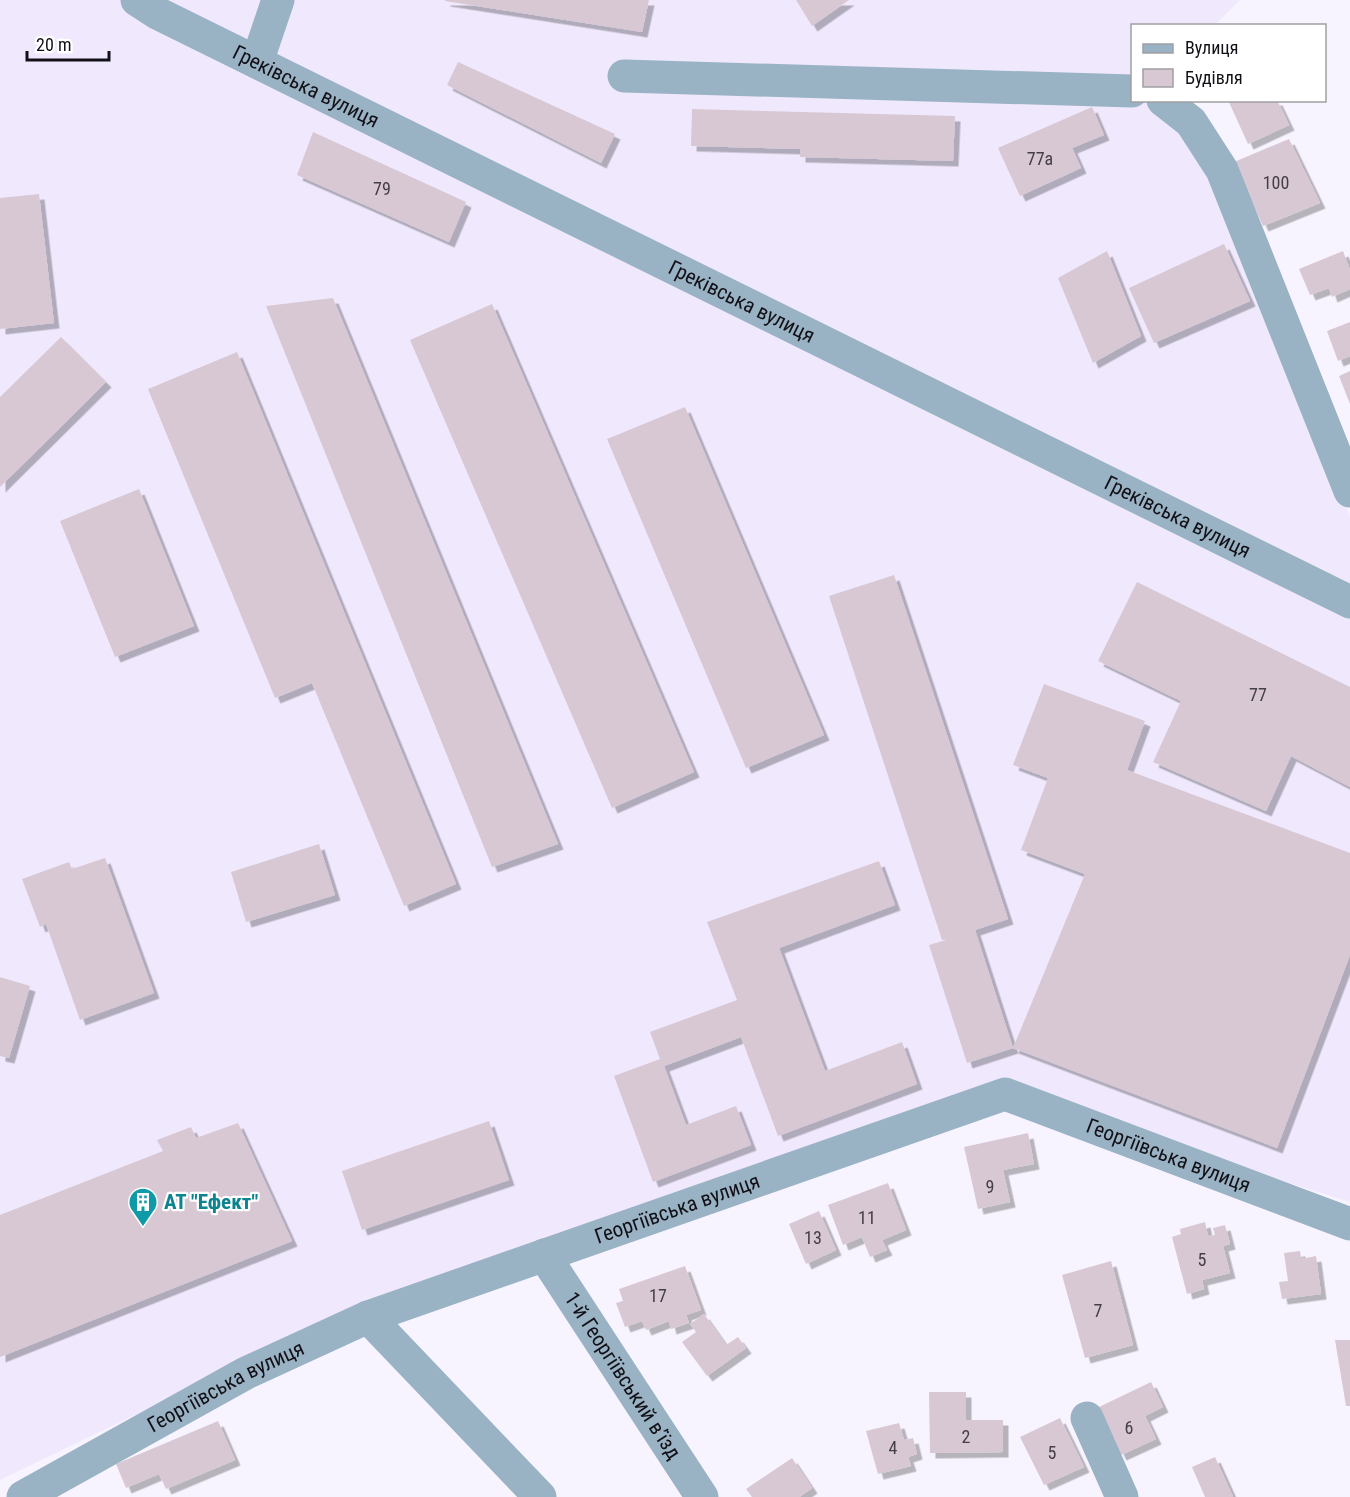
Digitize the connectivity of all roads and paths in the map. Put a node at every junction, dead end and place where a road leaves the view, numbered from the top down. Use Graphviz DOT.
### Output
graph roads {
  1 [pos="137,0"];
  2 [pos="278,0"];
  3 [pos="257,62"];
  4 [pos="624,76"];
  5 [pos="1131,91"];
  6 [pos="1166,102"];
  7 [pos="1350,491"];
  8 [pos="1350,602"];
  9 [pos="1350,1224"];
  10 [pos="544,1255"];
  11 [pos="368,1317"];
  12 [pos="1087,1418"];
  13 [pos="26,1496"];
  14 [pos="540,1497"];
  15 [pos="702,1497"];
  16 [pos="1122,1497"];
  1 -- 3 [label="street, Греківська вулиця"];
  2 -- 3 [label="street"];
  3 -- 8 [label="street, Греківська вулиця"];
  4 -- 5 [label="street"];
  6 -- 7 [label="street"];
  9 -- 10 [label="street, Георгіївська вулиця"];
  10 -- 11 [label="street, Георгіївська вулиця"];
  10 -- 15 [label="street, 1-й Георгіївський в’їзд"];
  11 -- 13 [label="street, Георгіївська вулиця"];
  11 -- 14 [label="street"];
  12 -- 16 [label="street"];
}
